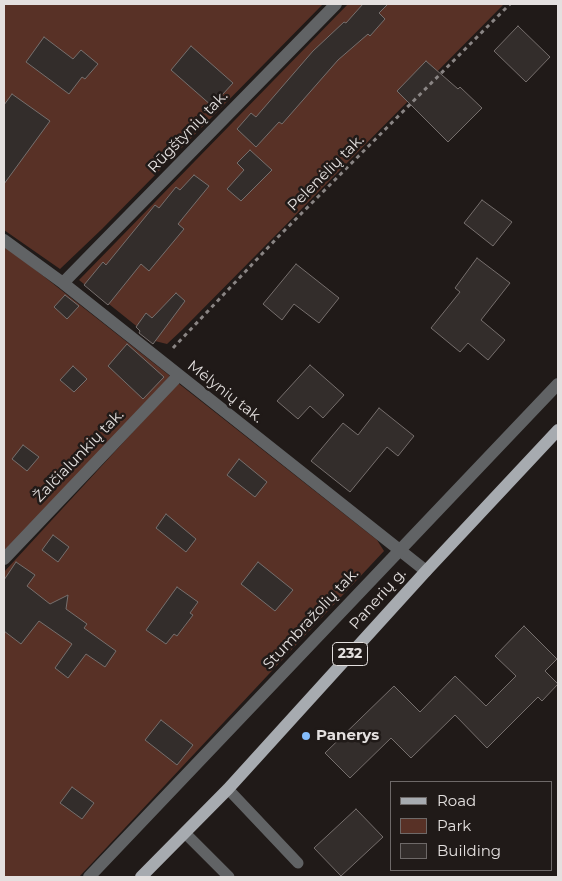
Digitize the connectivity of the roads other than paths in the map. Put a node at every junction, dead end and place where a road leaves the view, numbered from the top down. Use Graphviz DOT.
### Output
graph roads {
  1 [pos="336,4"];
  2 [pos="4,240"];
  3 [pos="63,282"];
  4 [pos="178,376"];
  5 [pos="558,384"];
  6 [pos="558,430"];
  7 [pos="399,549"];
  8 [pos="4,559"];
  9 [pos="426,571"];
  10 [pos="228,789"];
  11 [pos="185,833"];
  12 [pos="298,863"];
  13 [pos="89,877"];
  14 [pos="141,877"];
  15 [pos="229,877"];
  1 -- 3 [label="street, Rūgštynių tak."];
  2 -- 3 [label="street, Mėlynių tak."];
  3 -- 4 [label="street, Mėlynių tak."];
  4 -- 7 [label="street, Mėlynių tak."];
  4 -- 8 [label="street, Žalčialunkių tak."];
  5 -- 7 [label="street, Stumbražolių tak."];
  6 -- 9 [label="main road, Panerių g. / 232"];
  7 -- 9 [label="street, Mėlynių tak."];
  7 -- 13 [label="street, Stumbražolių tak."];
  9 -- 10 [label="main road, Panerių g. / 232"];
  10 -- 11 [label="main road, Panerių g. / 232"];
  10 -- 12 [label="lane"];
  11 -- 14 [label="main road, Panerių g. / 232"];
  11 -- 15 [label="lane"];
}
